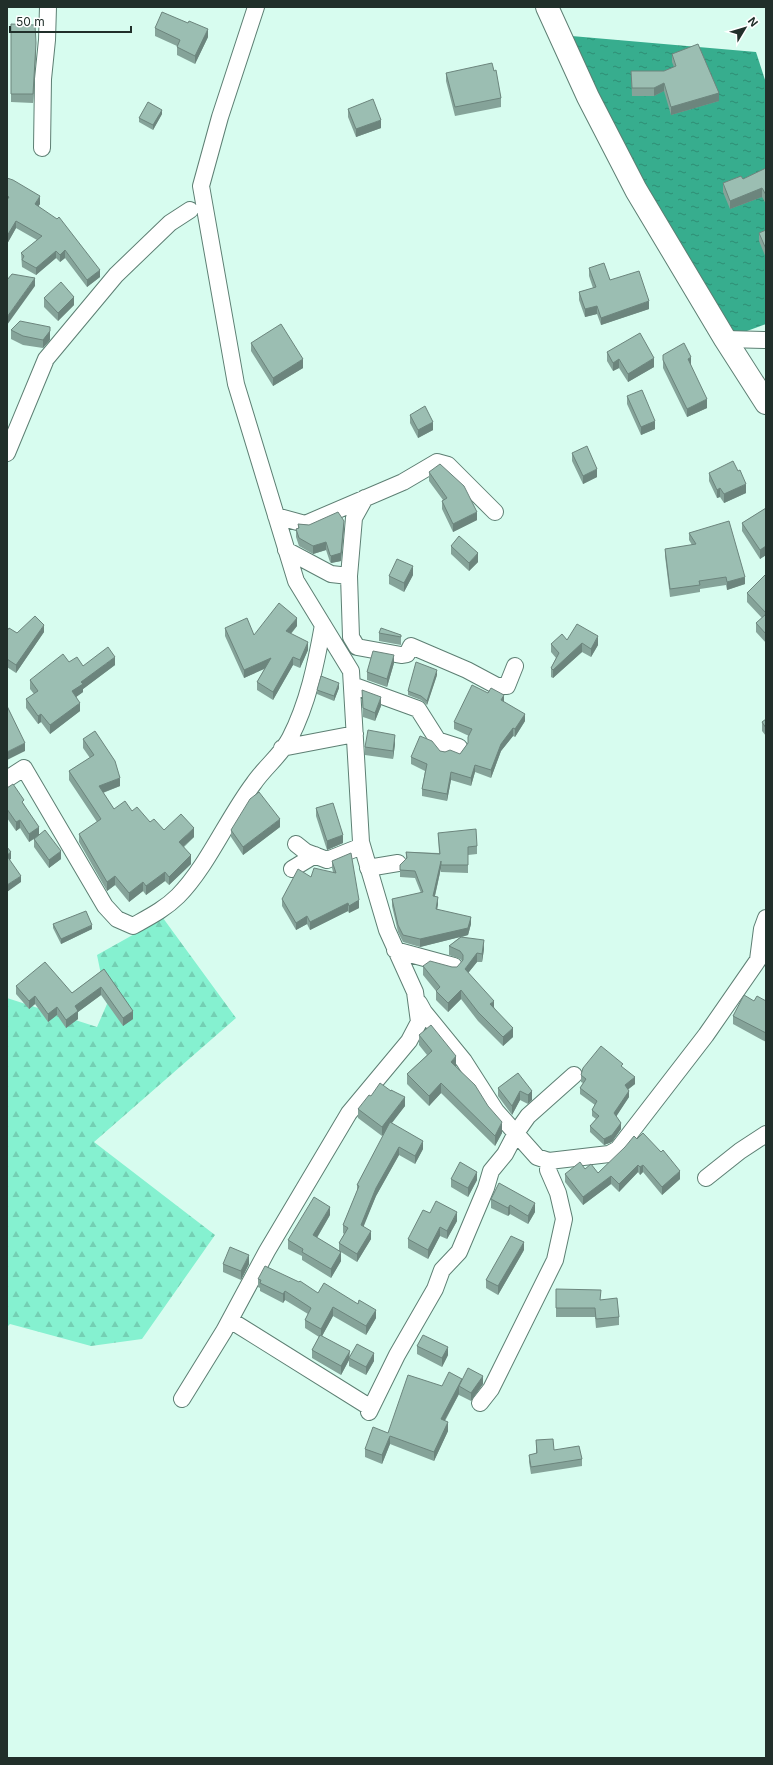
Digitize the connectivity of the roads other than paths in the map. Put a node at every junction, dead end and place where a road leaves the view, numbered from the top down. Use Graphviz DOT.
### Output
graph roads {
  1 [pos="48,7"];
  2 [pos="256,7"];
  3 [pos="547,7"];
  4 [pos="42,148"];
  5 [pos="190,210"];
  6 [pos="725,339"];
  7 [pos="766,340"];
  8 [pos="766,403"];
  9 [pos="7,453"];
  10 [pos="365,498"];
  11 [pos="495,512"];
  12 [pos="276,516"];
  13 [pos="286,550"];
  14 [pos="349,576"];
  15 [pos="323,625"];
  16 [pos="361,648"];
  17 [pos="516,666"];
  18 [pos="350,669"];
  19 [pos="352,685"];
  20 [pos="355,734"];
  21 [pos="446,746"];
  22 [pos="282,748"];
  23 [pos="7,779"];
  24 [pos="296,844"];
  25 [pos="362,846"];
  26 [pos="315,855"];
  27 [pos="398,863"];
  28 [pos="368,868"];
  29 [pos="292,869"];
  30 [pos="766,918"];
  31 [pos="396,950"];
  32 [pos="454,966"];
  33 [pos="415,992"];
  34 [pos="574,1075"];
  35 [pos="516,1133"];
  36 [pos="766,1134"];
  37 [pos="549,1162"];
  38 [pos="706,1178"];
  39 [pos="230,1320"];
  40 [pos="182,1399"];
  41 [pos="480,1404"];
  1 -- 4 [label="street"];
  2 -- 12 [label="street"];
  3 -- 6 [label="main road"];
  5 -- 9 [label="street"];
  6 -- 7 [label="street"];
  6 -- 8 [label="main road"];
  10 -- 11 [label="street"];
  10 -- 12 [label="street"];
  10 -- 14 [label="street"];
  12 -- 13 [label="street"];
  13 -- 14 [label="street"];
  13 -- 15 [label="street"];
  14 -- 16 [label="street"];
  15 -- 18 [label="street"];
  15 -- 22 [label="street"];
  16 -- 17 [label="street"];
  16 -- 18 [label="street"];
  18 -- 19 [label="street"];
  19 -- 20 [label="street"];
  19 -- 21 [label="street"];
  20 -- 22 [label="street"];
  20 -- 25 [label="street"];
  22 -- 23 [label="street"];
  24 -- 26 [label="street"];
  25 -- 26 [label="street"];
  25 -- 28 [label="street"];
  26 -- 29 [label="street"];
  27 -- 28 [label="street"];
  28 -- 31 [label="street"];
  30 -- 37 [label="street"];
  31 -- 32 [label="street"];
  31 -- 33 [label="street"];
  33 -- 35 [label="street"];
  33 -- 39 [label="street"];
  34 -- 35 [label="street"];
  35 -- 37 [label="street"];
  35 -- 39 [label="street"];
  36 -- 38 [label="street"];
  37 -- 41 [label="street"];
  39 -- 40 [label="street"];
}
